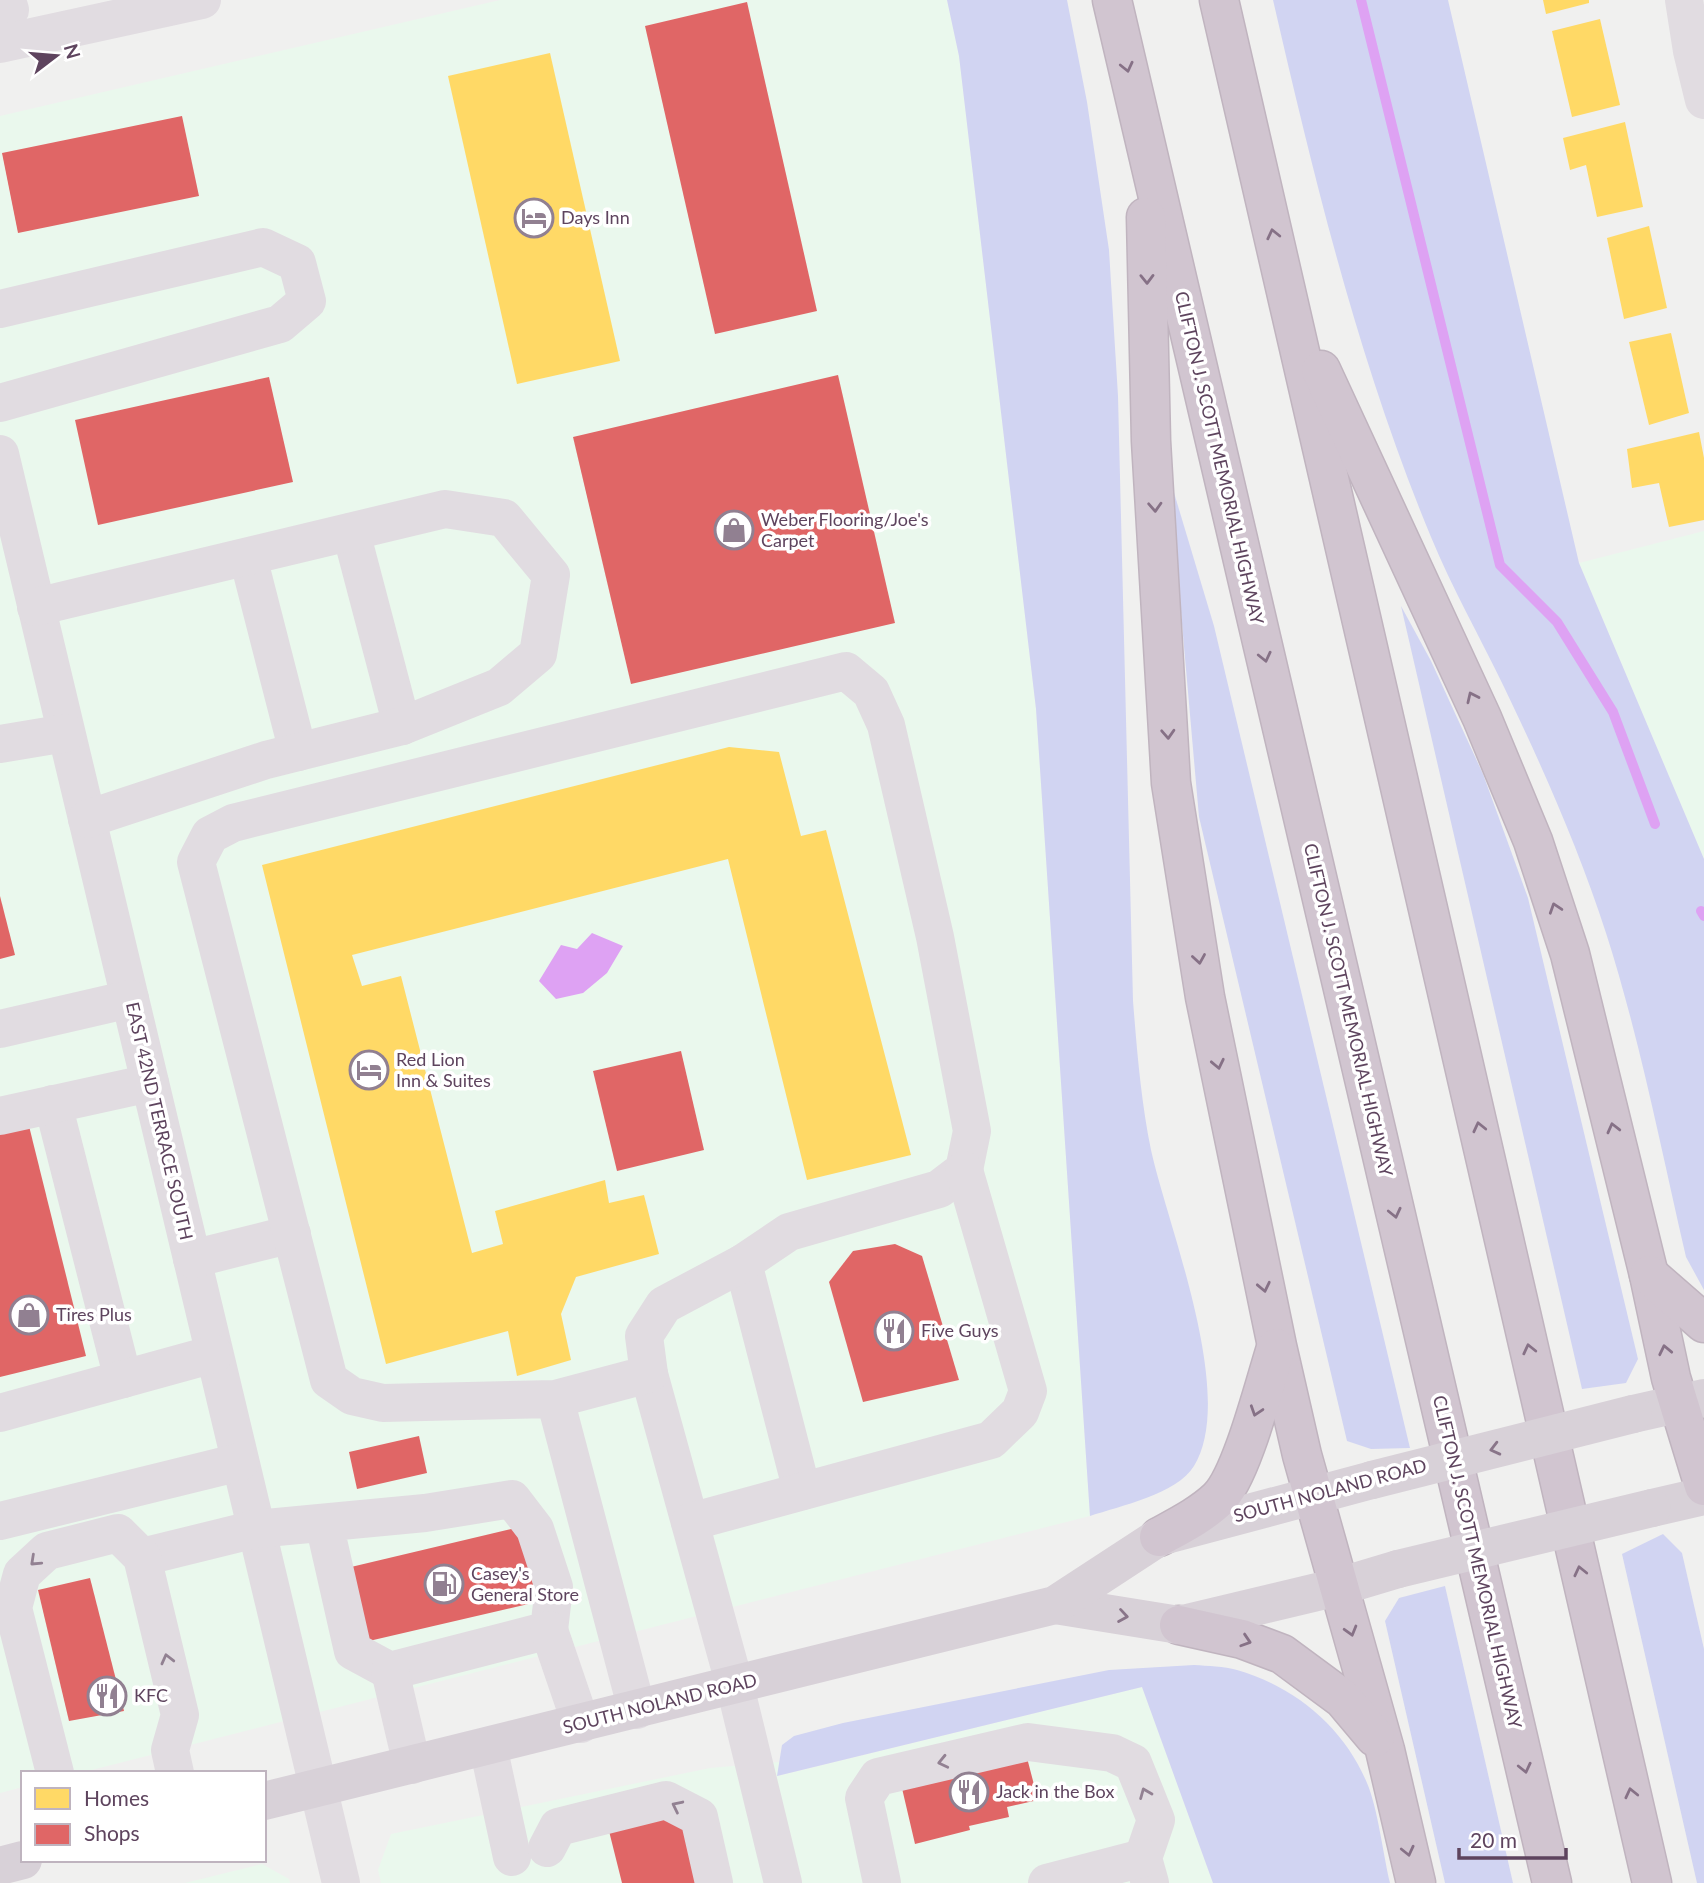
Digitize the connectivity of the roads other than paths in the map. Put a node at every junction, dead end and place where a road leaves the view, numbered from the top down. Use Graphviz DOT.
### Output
graph roads {
  1 [pos="7,0"];
  2 [pos="202,0"];
  3 [pos="1112,0"];
  4 [pos="1219,0"];
  5 [pos="1684,0"];
  6 [pos="0,25"];
  7 [pos="0,44"];
  8 [pos="1704,100"];
  9 [pos="1144,138"];
  10 [pos="1289,300"];
  11 [pos="0,309"];
  12 [pos="0,403"];
  13 [pos="0,454"];
  14 [pos="351,532"];
  15 [pos="248,557"];
  16 [pos="36,607"];
  17 [pos="402,726"];
  18 [pos="66,733"];
  19 [pos="0,744"];
  20 [pos="298,752"];
  21 [pos="87,819"];
  22 [pos="130,999"];
  23 [pos="0,1029"];
  24 [pos="150,1083"];
  25 [pos="53,1104"];
  26 [pos="0,1116"];
  27 [pos="964,1170"];
  28 [pos="292,1234"];
  29 [pos="192,1259"];
  30 [pos="743,1263"];
  31 [pos="1649,1275"];
  32 [pos="1704,1323"];
  33 [pos="1277,1346"];
  34 [pos="214,1354"];
  35 [pos="649,1374"];
  36 [pos="123,1379"];
  37 [pos="555,1399"];
  38 [pos="1691,1401"];
  39 [pos="0,1413"];
  40 [pos="240,1462"];
  41 [pos="1704,1486"];
  42 [pos="803,1491"];
  43 [pos="1312,1495"];
  44 [pos="1704,1496"];
  45 [pos="0,1521"];
  46 [pos="690,1522"];
  47 [pos="324,1523"];
  48 [pos="256,1529"];
  49 [pos="1159,1537"];
  50 [pos="142,1557"];
  51 [pos="602,1578"];
  52 [pos="554,1587"];
  53 [pos="1338,1587"];
  54 [pos="1055,1605"];
  55 [pos="1179,1625"];
  56 [pos="549,1630"];
  57 [pos="390,1671"];
  58 [pos="735,1686"];
  59 [pos="637,1710"];
  60 [pos="580,1724"];
  61 [pos="488,1746"];
  62 [pos="1385,1750"];
  63 [pos="412,1765"];
  64 [pos="54,1771"];
  65 [pos="174,1771"];
  66 [pos="318,1788"];
  67 [pos="266,1801"];
  68 [pos="21,1861"];
  69 [pos="0,1866"];
  70 [pos="1147,1870"];
  71 [pos="341,1883"];
  72 [pos="714,1883"];
  73 [pos="783,1883"];
  74 [pos="882,1883"];
  75 [pos="1047,1883"];
  76 [pos="1416,1883"];
  77 [pos="1552,1883"];
  78 [pos="1652,1883"];
  1 -- 6 [label="street"];
  2 -- 7 [label="street"];
  3 -- 9 [label="highway, one-way"];
  10 -- 4 [label="highway, one-way"];
  5 -- 8 [label="street"];
  9 -- 33 [label="highway, one-way"];
  9 -- 77 [label="highway, CLIFTON J. SCOTT MEMORIAL HIGHWAY, one-way"];
  31 -- 10 [label="highway, one-way"];
  78 -- 10 [label="highway, one-way"];
  11 -- 12 [label="street"];
  13 -- 16 [label="street, EAST 42ND TERRACE SOUTH"];
  14 -- 15 [label="street"];
  14 -- 17 [label="street"];
  14 -- 17 [label="street"];
  15 -- 16 [label="street"];
  15 -- 20 [label="street"];
  16 -- 18 [label="street, EAST 42ND TERRACE SOUTH"];
  17 -- 20 [label="street"];
  18 -- 19 [label="street"];
  18 -- 21 [label="street, EAST 42ND TERRACE SOUTH"];
  20 -- 21 [label="street"];
  21 -- 22 [label="street, EAST 42ND TERRACE SOUTH"];
  22 -- 23 [label="street"];
  22 -- 24 [label="street, EAST 42ND TERRACE SOUTH"];
  24 -- 25 [label="street"];
  24 -- 29 [label="street, EAST 42ND TERRACE SOUTH"];
  25 -- 26 [label="street"];
  25 -- 36 [label="street"];
  27 -- 28 [label="street"];
  27 -- 30 [label="street"];
  27 -- 42 [label="street"];
  28 -- 29 [label="street"];
  28 -- 37 [label="street"];
  29 -- 34 [label="street, EAST 42ND TERRACE SOUTH"];
  30 -- 35 [label="street"];
  30 -- 42 [label="street"];
  31 -- 32 [label="highway"];
  38 -- 31 [label="highway, one-way"];
  33 -- 43 [label="highway"];
  33 -- 49 [label="highway, one-way"];
  34 -- 36 [label="street"];
  34 -- 40 [label="street, EAST 42ND TERRACE SOUTH"];
  35 -- 37 [label="street"];
  35 -- 46 [label="street"];
  36 -- 39 [label="street"];
  37 -- 51 [label="street"];
  38 -- 41 [label="highway"];
  38 -- 43 [label="main road, SOUTH NOLAND ROAD, one-way, bridge"];
  40 -- 45 [label="street"];
  40 -- 48 [label="street, EAST 42ND TERRACE SOUTH"];
  42 -- 46 [label="street"];
  43 -- 49 [label="main road, SOUTH NOLAND ROAD"];
  43 -- 53 [label="highway"];
  44 -- 53 [label="main road, SOUTH NOLAND ROAD, bridge"];
  46 -- 58 [label="street"];
  47 -- 48 [label="street"];
  47 -- 52 [label="street"];
  47 -- 57 [label="street"];
  48 -- 50 [label="street"];
  48 -- 66 [label="street, EAST 42ND TERRACE SOUTH"];
  49 -- 54 [label="main road, SOUTH NOLAND ROAD"];
  50 -- 64 [label="street, one-way"];
  65 -- 50 [label="street, one-way"];
  51 -- 52 [label="street"];
  51 -- 59 [label="street"];
  52 -- 56 [label="street"];
  53 -- 55 [label="main road, SOUTH NOLAND ROAD"];
  53 -- 62 [label="highway, one-way"];
  54 -- 55 [label="main road, SOUTH NOLAND ROAD, one-way"];
  54 -- 58 [label="main road, SOUTH NOLAND ROAD"];
  55 -- 62 [label="highway, one-way"];
  56 -- 57 [label="street"];
  56 -- 60 [label="street"];
  57 -- 63 [label="street"];
  58 -- 59 [label="main road, SOUTH NOLAND ROAD"];
  58 -- 73 [label="street"];
  59 -- 60 [label="main road, SOUTH NOLAND ROAD"];
  60 -- 61 [label="main road, SOUTH NOLAND ROAD"];
  61 -- 63 [label="main road, SOUTH NOLAND ROAD"];
  72 -- 61 [label="street, one-way"];
  62 -- 76 [label="highway, one-way"];
  63 -- 66 [label="main road, SOUTH NOLAND ROAD"];
  66 -- 67 [label="main road, SOUTH NOLAND ROAD"];
  66 -- 71 [label="street, EAST 42ND TERRACE SOUTH"];
  68 -- 69 [label="main road"];
  70 -- 74 [label="street, one-way"];
  70 -- 75 [label="street"];
}
